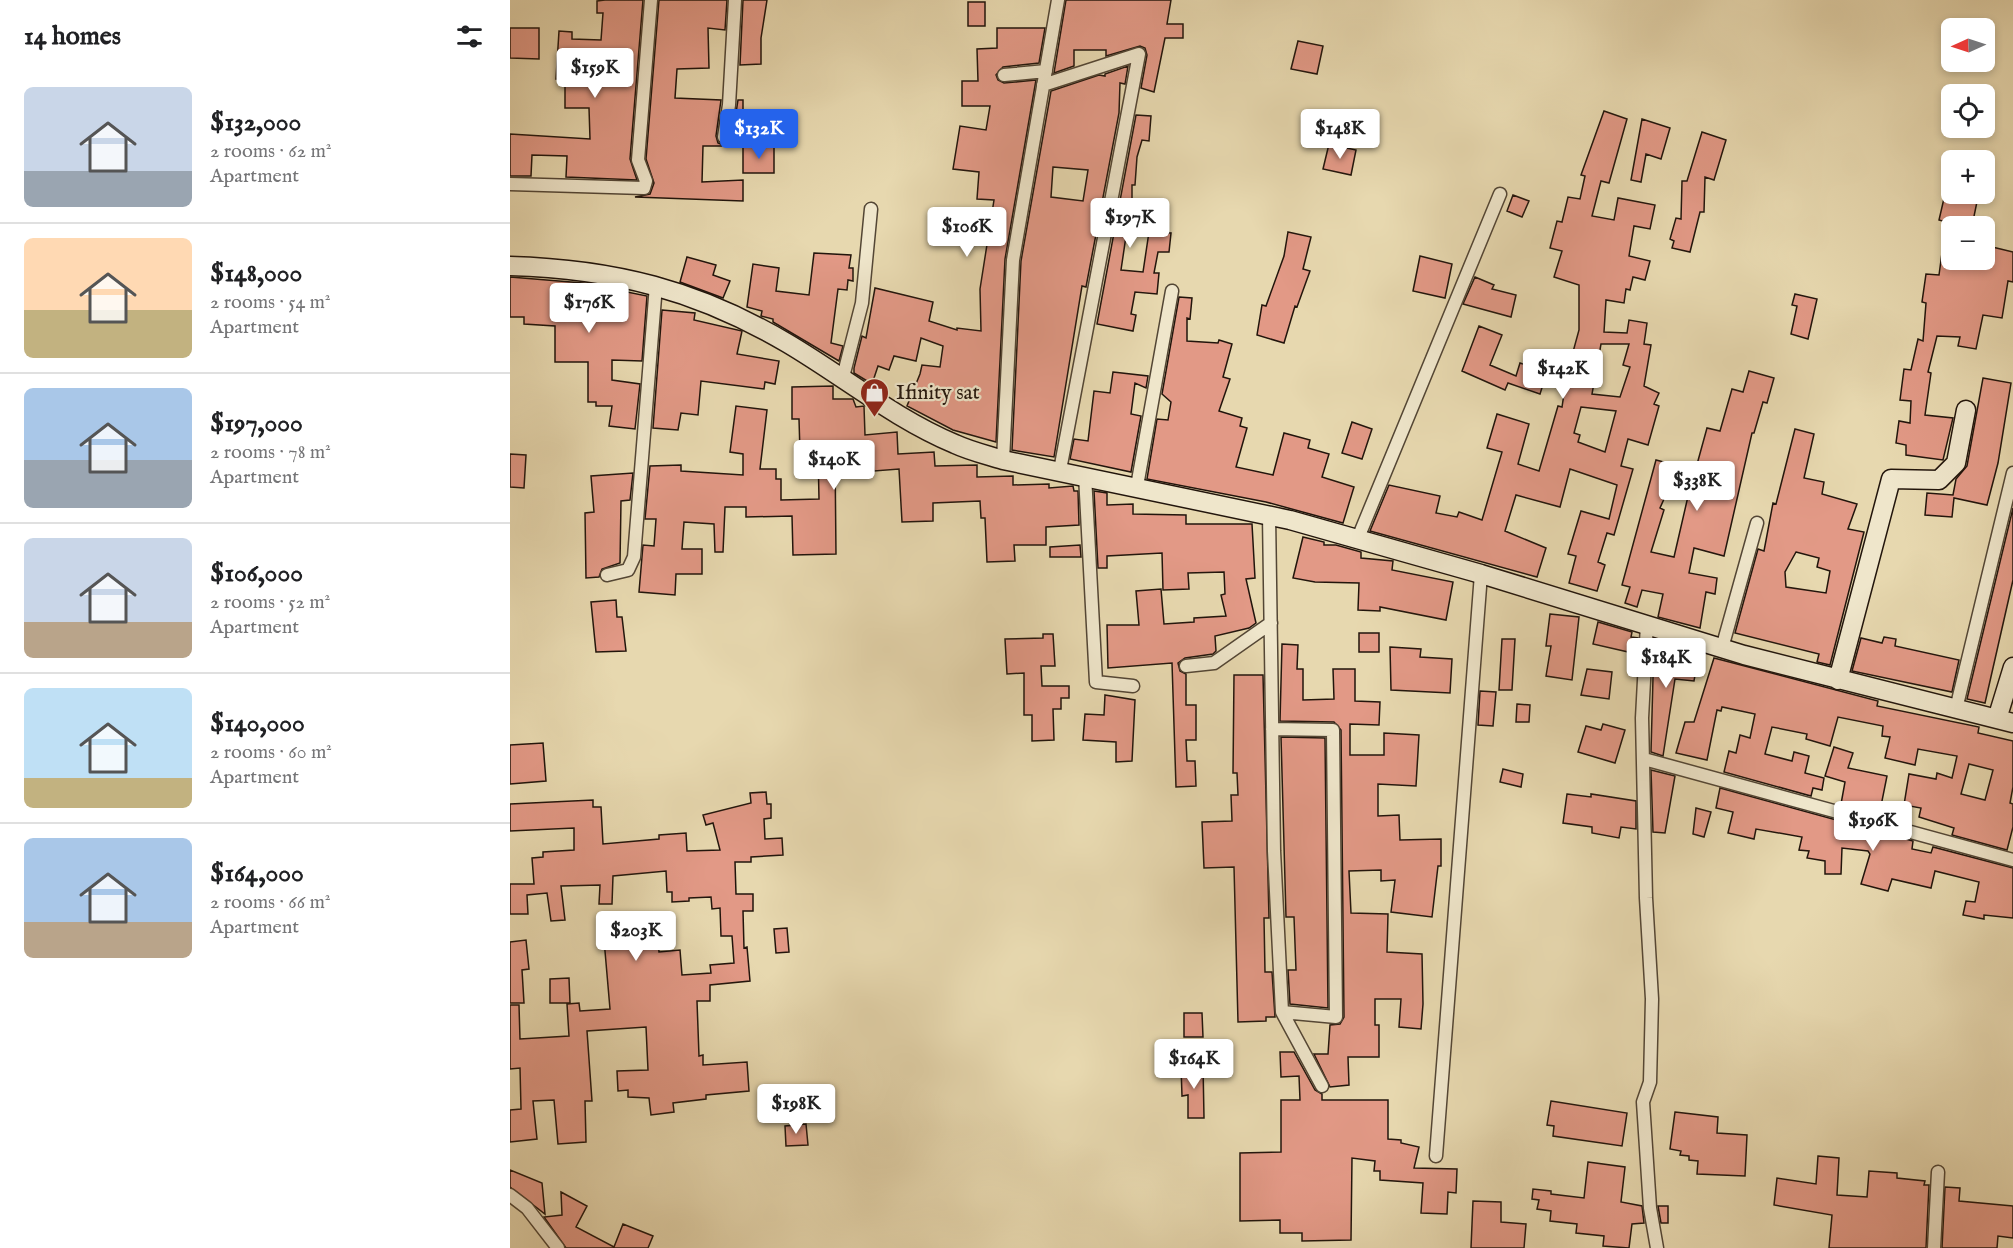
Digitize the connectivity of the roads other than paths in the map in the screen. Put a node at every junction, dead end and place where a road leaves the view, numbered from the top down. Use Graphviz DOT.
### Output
graph roads {
  1 [pos="651,0"];
  2 [pos="735,0"];
  3 [pos="1058,0"];
  4 [pos="1046,71"];
  5 [pos="1004,75"];
  6 [pos="1043,85"];
  7 [pos="724,137"];
  8 [pos="510,184"];
  9 [pos="1500,194"];
  10 [pos="871,209"];
  11 [pos="510,266"];
  12 [pos="656,285"];
  13 [pos="1172,291"];
  14 [pos="843,377"];
  15 [pos="1966,410"];
  16 [pos="1003,460"];
  17 [pos="1060,470"];
  18 [pos="2013,473"];
  19 [pos="1085,475"];
  20 [pos="1137,486"];
  21 [pos="1269,516"];
  22 [pos="1757,523"];
  23 [pos="1358,538"];
  24 [pos="1481,574"];
  25 [pos="607,575"];
  26 [pos="1270,623"];
  27 [pos="1647,624"];
  28 [pos="1722,648"];
  29 [pos="1186,666"];
  30 [pos="2013,667"];
  31 [pos="1838,680"];
  32 [pos="1133,686"];
  33 [pos="1956,708"];
  34 [pos="2005,721"];
  35 [pos="1272,729"];
  36 [pos="1644,759"];
  37 [pos="2013,860"];
  38 [pos="1282,1012"];
  39 [pos="1322,1086"];
  40 [pos="1436,1156"];
  41 [pos="1938,1172"];
  42 [pos="510,1195"];
  43 [pos="558,1248"];
  44 [pos="1657,1248"];
  45 [pos="1934,1248"];
  1 -- 8 [label="street"];
  2 -- 7 [label="street"];
  3 -- 4 [label="street"];
  4 -- 5 [label="street"];
  4 -- 6 [label="street"];
  6 -- 16 [label="street"];
  6 -- 17 [label="street"];
  9 -- 23 [label="street"];
  10 -- 14 [label="street"];
  11 -- 12 [label="street"];
  12 -- 14 [label="street"];
  12 -- 25 [label="street"];
  13 -- 20 [label="street"];
  14 -- 16 [label="street"];
  15 -- 31 [label="street"];
  16 -- 17 [label="street"];
  17 -- 19 [label="street"];
  18 -- 33 [label="street"];
  19 -- 20 [label="street"];
  19 -- 32 [label="street"];
  20 -- 21 [label="street"];
  21 -- 23 [label="street"];
  21 -- 26 [label="street"];
  22 -- 28 [label="street"];
  23 -- 24 [label="street"];
  24 -- 27 [label="street"];
  24 -- 40 [label="street"];
  26 -- 29 [label="street"];
  26 -- 35 [label="street"];
  27 -- 28 [label="street"];
  27 -- 36 [label="street"];
  28 -- 31 [label="street"];
  30 -- 34 [label="street"];
  31 -- 33 [label="street"];
  33 -- 34 [label="street"];
  35 -- 38 [label="street"];
  35 -- 38 [label="street"];
  36 -- 37 [label="street"];
  36 -- 44 [label="street"];
  38 -- 39 [label="street"];
  41 -- 45 [label="street"];
  42 -- 43 [label="street"];
}
